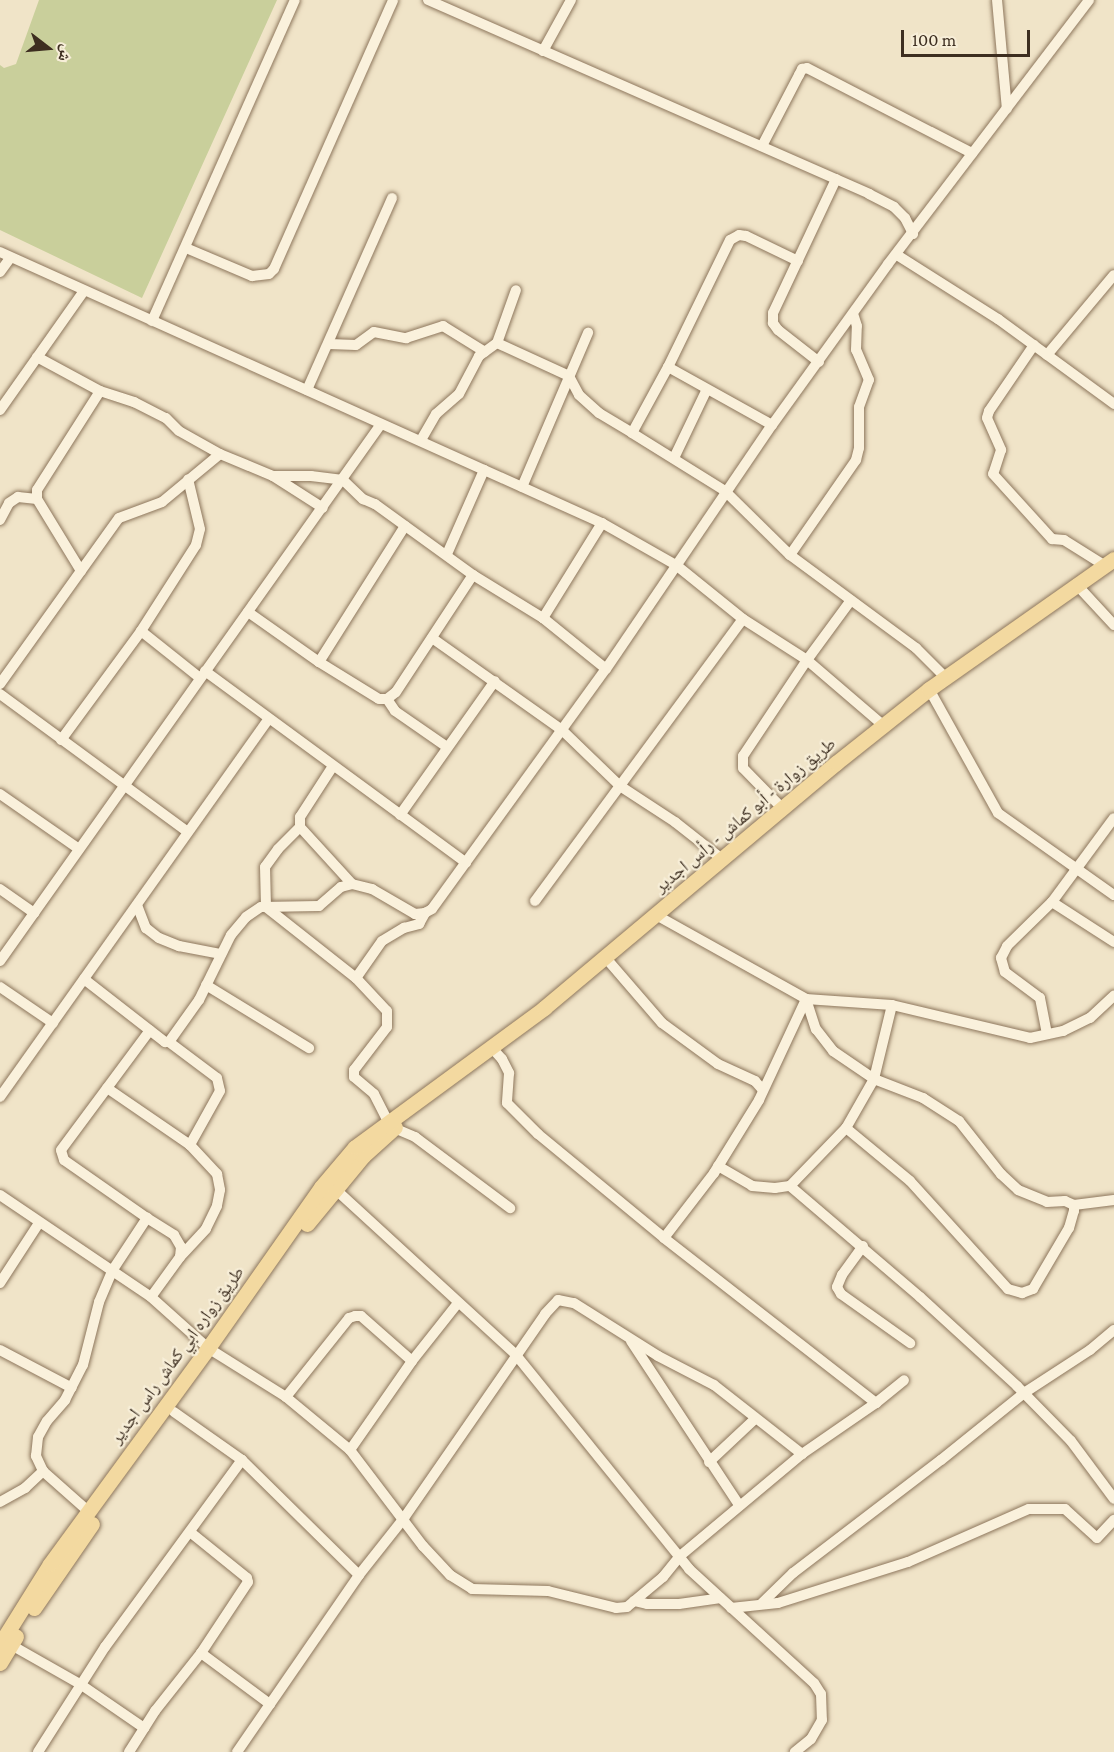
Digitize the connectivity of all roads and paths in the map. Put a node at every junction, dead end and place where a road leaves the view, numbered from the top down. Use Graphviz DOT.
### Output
graph roads {
  1 [pos="295,0"];
  2 [pos="393,0"];
  3 [pos="428,0"];
  4 [pos="571,0"];
  5 [pos="997,0"];
  6 [pos="1089,0"];
  7 [pos="543,51"];
  8 [pos="1007,110"];
  9 [pos="762,146"];
  10 [pos="972,153"];
  11 [pos="836,179"];
  12 [pos="392,198"];
  13 [pos="913,234"];
  14 [pos="186,248"];
  15 [pos="5,255"];
  16 [pos="897,255"];
  17 [pos="798,261"];
  18 [pos="0,272"];
  19 [pos="1114,276"];
  20 [pos="516,290"];
  21 [pos="84,291"];
  22 [pos="853,314"];
  23 [pos="152,321"];
  24 [pos="588,333"];
  25 [pos="497,343"];
  26 [pos="329,344"];
  27 [pos="1034,345"];
  28 [pos="485,352"];
  29 [pos="1047,355"];
  30 [pos="37,357"];
  31 [pos="819,363"];
  32 [pos="668,367"];
  33 [pos="569,376"];
  34 [pos="707,389"];
  35 [pos="307,390"];
  36 [pos="100,391"];
  37 [pos="1114,404"];
  38 [pos="0,410"];
  39 [pos="381,424"];
  40 [pos="772,424"];
  41 [pos="632,433"];
  42 [pos="421,440"];
  43 [pos="220,454"];
  44 [pos="674,458"];
  45 [pos="484,470"];
  46 [pos="273,476"];
  47 [pos="188,479"];
  48 [pos="343,480"];
  49 [pos="522,487"];
  50 [pos="726,491"];
  51 [pos="37,499"];
  52 [pos="323,508"];
  53 [pos="0,520"];
  54 [pos="602,523"];
  55 [pos="405,526"];
  56 [pos="447,554"];
  57 [pos="790,555"];
  58 [pos="1109,562"];
  59 [pos="676,565"];
  60 [pos="81,571"];
  61 [pos="473,575"];
  62 [pos="1076,584"];
  63 [pos="851,600"];
  64 [pos="248,612"];
  65 [pos="543,618"];
  66 [pos="743,619"];
  67 [pos="1114,625"];
  68 [pos="141,632"];
  69 [pos="432,638"];
  70 [pos="807,660"];
  71 [pos="319,662"];
  72 [pos="606,669"];
  73 [pos="202,675"];
  74 [pos="945,677"];
  75 [pos="495,681"];
  76 [pos="0,684"];
  77 [pos="929,689"];
  78 [pos="0,694"];
  79 [pos="387,699"];
  80 [pos="269,719"];
  81 [pos="884,726"];
  82 [pos="562,730"];
  83 [pos="61,740"];
  84 [pos="447,747"];
  85 [pos="333,766"];
  86 [pos="123,786"];
  87 [pos="620,786"];
  88 [pos="0,794"];
  89 [pos="783,809"];
  90 [pos="400,815"];
  91 [pos="1114,818"];
  92 [pos="300,827"];
  93 [pos="188,832"];
  94 [pos="79,849"];
  95 [pos="722,860"];
  96 [pos="466,863"];
  97 [pos="1076,868"];
  98 [pos="352,885"];
  99 [pos="0,889"];
  100 [pos="1114,895"];
  101 [pos="535,902"];
  102 [pos="1052,902"];
  103 [pos="137,904"];
  104 [pos="266,907"];
  105 [pos="34,913"];
  106 [pos="425,913"];
  107 [pos="656,915"];
  108 [pos="1114,942"];
  109 [pos="220,954"];
  110 [pos="605,957"];
  111 [pos="0,961"];
  112 [pos="356,978"];
  113 [pos="84,979"];
  114 [pos="206,985"];
  115 [pos="0,987"];
  116 [pos="1114,996"];
  117 [pos="806,999"];
  118 [pos="892,1005"];
  119 [pos="53,1023"];
  120 [pos="150,1030"];
  121 [pos="1047,1034"];
  122 [pos="169,1042"];
  123 [pos="309,1048"];
  124 [pos="492,1048"];
  125 [pos="874,1079"];
  126 [pos="107,1088"];
  127 [pos="762,1089"];
  128 [pos="0,1097"];
  129 [pos="408,1110"];
  130 [pos="391,1124"];
  131 [pos="846,1128"];
  132 [pos="190,1145"];
  133 [pos="359,1151"];
  134 [pos="718,1166"];
  135 [pos="790,1186"];
  136 [pos="334,1188"];
  137 [pos="0,1195"];
  138 [pos="1114,1200"];
  139 [pos="1074,1205"];
  140 [pos="510,1208"];
  141 [pos="147,1218"];
  142 [pos="39,1223"];
  143 [pos="664,1238"];
  144 [pos="863,1246"];
  145 [pos="180,1257"];
  146 [pos="0,1259"];
  147 [pos="12,1264"];
  148 [pos="112,1271"];
  149 [pos="0,1283"];
  150 [pos="151,1297"];
  151 [pos="458,1303"];
  152 [pos="1114,1330"];
  153 [pos="627,1336"];
  154 [pos="910,1342"];
  155 [pos="0,1350"];
  156 [pos="212,1351"];
  157 [pos="516,1355"];
  158 [pos="412,1361"];
  159 [pos="904,1380"];
  160 [pos="72,1388"];
  161 [pos="1024,1393"];
  162 [pos="286,1397"];
  163 [pos="876,1403"];
  164 [pos="174,1412"];
  165 [pos="755,1419"];
  166 [pos="350,1450"];
  167 [pos="802,1454"];
  168 [pos="242,1460"];
  169 [pos="709,1462"];
  170 [pos="43,1471"];
  171 [pos="1114,1499"];
  172 [pos="0,1502"];
  173 [pos="739,1505"];
  174 [pos="88,1512"];
  175 [pos="404,1518"];
  176 [pos="1114,1520"];
  177 [pos="190,1532"];
  178 [pos="680,1556"];
  179 [pos="359,1575"];
  180 [pos="721,1598"];
  181 [pos="634,1601"];
  182 [pos="761,1605"];
  183 [pos="731,1608"];
  184 [pos="3,1642"];
  185 [pos="201,1653"];
  186 [pos="0,1663"];
  187 [pos="80,1684"];
  188 [pos="270,1704"];
  189 [pos="144,1728"];
  190 [pos="38,1752"];
  191 [pos="129,1752"];
  192 [pos="237,1752"];
  193 [pos="795,1752"];
  1 -- 14 [label="street"];
  2 -- 14 [label="street"];
  3 -- 7 [label="street"];
  4 -- 7 [label="street"];
  5 -- 8 [label="street"];
  6 -- 8 [label="street"];
  7 -- 9 [label="street"];
  8 -- 10 [label="street"];
  9 -- 10 [label="street"];
  9 -- 11 [label="street"];
  10 -- 13 [label="street"];
  11 -- 13 [label="street"];
  11 -- 17 [label="street"];
  12 -- 26 [label="street"];
  13 -- 16 [label="street"];
  14 -- 23 [label="street"];
  15 -- 18 [label="street"];
  15 -- 21 [label="street"];
  16 -- 22 [label="street"];
  16 -- 27 [label="street"];
  17 -- 31 [label="street"];
  17 -- 32 [label="street"];
  19 -- 29 [label="street"];
  20 -- 25 [label="street"];
  21 -- 23 [label="street"];
  21 -- 30 [label="street"];
  22 -- 31 [label="street"];
  22 -- 57 [label="street"];
  23 -- 35 [label="street"];
  24 -- 33 [label="street"];
  25 -- 28 [label="street"];
  25 -- 33 [label="street"];
  26 -- 28 [label="street"];
  26 -- 35 [label="street"];
  27 -- 29 [label="street"];
  27 -- 58 [label="street"];
  28 -- 42 [label="street"];
  29 -- 37 [label="street"];
  30 -- 36 [label="street"];
  30 -- 38 [label="street"];
  31 -- 40 [label="street"];
  32 -- 34 [label="street"];
  32 -- 41 [label="street"];
  33 -- 41 [label="street"];
  33 -- 49 [label="street"];
  34 -- 40 [label="street"];
  34 -- 44 [label="street"];
  35 -- 39 [label="street"];
  36 -- 43 [label="street"];
  36 -- 51 [label="street"];
  39 -- 42 [label="street"];
  39 -- 48 [label="street"];
  40 -- 50 [label="street"];
  41 -- 44 [label="street"];
  42 -- 45 [label="street"];
  43 -- 46 [label="street"];
  43 -- 47 [label="street"];
  44 -- 50 [label="street"];
  45 -- 49 [label="street"];
  45 -- 56 [label="street"];
  46 -- 48 [label="street"];
  46 -- 52 [label="street"];
  47 -- 60 [label="street"];
  47 -- 68 [label="street"];
  48 -- 52 [label="street"];
  48 -- 55 [label="street"];
  49 -- 54 [label="street"];
  50 -- 57 [label="street"];
  50 -- 59 [label="street"];
  51 -- 53 [label="street"];
  51 -- 60 [label="street"];
  52 -- 64 [label="street"];
  54 -- 59 [label="street"];
  54 -- 65 [label="street"];
  55 -- 56 [label="street"];
  55 -- 71 [label="street"];
  56 -- 61 [label="street"];
  57 -- 63 [label="street"];
  58 -- 62 [label="main road, طريق زوارة - أبو كماش - رأس اجدير"];
  59 -- 66 [label="street"];
  59 -- 72 [label="street"];
  60 -- 76 [label="street"];
  61 -- 65 [label="street"];
  61 -- 69 [label="street"];
  62 -- 67 [label="street"];
  62 -- 74 [label="main road, طريق زوارة - أبو كماش - رأس اجدير"];
  63 -- 70 [label="street"];
  63 -- 74 [label="street"];
  64 -- 71 [label="street"];
  64 -- 73 [label="street"];
  65 -- 72 [label="street"];
  66 -- 70 [label="street"];
  66 -- 87 [label="street"];
  68 -- 73 [label="street"];
  68 -- 83 [label="street"];
  69 -- 75 [label="street"];
  69 -- 79 [label="street"];
  70 -- 81 [label="street"];
  70 -- 89 [label="street"];
  71 -- 79 [label="street"];
  72 -- 82 [label="street"];
  73 -- 80 [label="street"];
  73 -- 86 [label="street"];
  74 -- 77 [label="main road, طريق زوارة - أبو كماش - رأس اجدير"];
  75 -- 82 [label="street"];
  75 -- 84 [label="street"];
  77 -- 81 [label="main road, طريق زوارة - أبو كماش - رأس اجدير"];
  77 -- 97 [label="street"];
  78 -- 83 [label="street"];
  79 -- 84 [label="street"];
  80 -- 85 [label="street"];
  80 -- 93 [label="street"];
  81 -- 89 [label="main road, طريق زوارة - أبو كماش - رأس اجدير"];
  82 -- 87 [label="street"];
  82 -- 96 [label="street"];
  83 -- 86 [label="street"];
  84 -- 90 [label="street"];
  85 -- 90 [label="street"];
  85 -- 92 [label="street"];
  86 -- 93 [label="street"];
  86 -- 94 [label="street"];
  87 -- 95 [label="street"];
  87 -- 101 [label="street"];
  88 -- 94 [label="street"];
  89 -- 95 [label="main road, طريق زوارة - أبو كماش - رأس اجدير"];
  90 -- 96 [label="street"];
  91 -- 97 [label="street"];
  92 -- 98 [label="street"];
  92 -- 104 [label="street"];
  93 -- 103 [label="street"];
  94 -- 105 [label="street"];
  95 -- 107 [label="main road, طريق زوارة - أبو كماش - رأس اجدير"];
  96 -- 106 [label="street"];
  97 -- 100 [label="street"];
  97 -- 102 [label="street"];
  98 -- 104 [label="street"];
  98 -- 106 [label="street"];
  99 -- 105 [label="street"];
  102 -- 108 [label="street"];
  102 -- 121 [label="street"];
  103 -- 109 [label="street"];
  103 -- 113 [label="street"];
  104 -- 109 [label="street"];
  104 -- 112 [label="street"];
  105 -- 111 [label="street"];
  106 -- 112 [label="street"];
  107 -- 110 [label="main road, طريق زوارة - أبو كماش - رأس اجدير"];
  107 -- 117 [label="street"];
  109 -- 114 [label="street"];
  110 -- 124 [label="main road, طريق زوارة - أبو كماش - رأس اجدير"];
  110 -- 127 [label="street"];
  112 -- 130 [label="street"];
  113 -- 119 [label="street"];
  113 -- 120 [label="street"];
  114 -- 122 [label="street"];
  114 -- 123 [label="street"];
  115 -- 119 [label="street"];
  116 -- 121 [label="street"];
  117 -- 118 [label="street"];
  117 -- 125 [label="street"];
  117 -- 127 [label="street"];
  118 -- 121 [label="street"];
  118 -- 125 [label="street"];
  119 -- 128 [label="street"];
  120 -- 122 [label="street"];
  120 -- 126 [label="street"];
  122 -- 132 [label="street"];
  124 -- 129 [label="main road, طريق زوارة - أبو كماش - رأس اجدير"];
  124 -- 143 [label="street"];
  125 -- 131 [label="street"];
  125 -- 139 [label="street"];
  126 -- 132 [label="street"];
  126 -- 141 [label="street"];
  127 -- 134 [label="street"];
  129 -- 130 [label="main road, طريق زواره ابي كماش راس اجدير"];
  130 -- 133 [label="main road, طريق زواره ابي كماش راس اجدير"];
  130 -- 140 [label="street"];
  131 -- 135 [label="street"];
  131 -- 139 [label="street"];
  132 -- 145 [label="street"];
  133 -- 136 [label="main road"];
  133 -- 156 [label="main road, طريق زواره ابي كماش راس اجدير"];
  134 -- 135 [label="street"];
  134 -- 143 [label="street"];
  135 -- 144 [label="street"];
  136 -- 151 [label="street"];
  136 -- 156 [label="main road"];
  137 -- 142 [label="street"];
  138 -- 139 [label="street"];
  141 -- 145 [label="street"];
  141 -- 148 [label="street"];
  142 -- 147 [label="street"];
  142 -- 148 [label="street"];
  143 -- 163 [label="street"];
  144 -- 154 [label="street"];
  144 -- 161 [label="street"];
  145 -- 150 [label="street"];
  146 -- 147 [label="street"];
  147 -- 149 [label="street"];
  148 -- 150 [label="street"];
  148 -- 160 [label="street"];
  150 -- 156 [label="street"];
  151 -- 157 [label="street"];
  151 -- 158 [label="street"];
  152 -- 161 [label="street"];
  153 -- 157 [label="street"];
  153 -- 165 [label="street"];
  153 -- 169 [label="street"];
  155 -- 160 [label="street"];
  156 -- 162 [label="street"];
  156 -- 164 [label="main road"];
  156 -- 174 [label="main road, طريق زواره ابي كماش راس اجدير"];
  157 -- 175 [label="street"];
  157 -- 178 [label="street"];
  158 -- 162 [label="street"];
  158 -- 166 [label="street"];
  159 -- 163 [label="street"];
  160 -- 170 [label="street"];
  161 -- 171 [label="street"];
  161 -- 182 [label="street"];
  162 -- 166 [label="street"];
  163 -- 167 [label="street"];
  164 -- 168 [label="street"];
  164 -- 184 [label="main road"];
  165 -- 167 [label="street"];
  165 -- 169 [label="street"];
  166 -- 175 [label="street"];
  167 -- 173 [label="street"];
  168 -- 177 [label="street"];
  168 -- 179 [label="street"];
  169 -- 173 [label="street"];
  170 -- 172 [label="street"];
  170 -- 174 [label="street"];
  173 -- 178 [label="street"];
  174 -- 184 [label="main road, طريق زواره ابي كماش راس اجدير"];
  175 -- 179 [label="street"];
  175 -- 181 [label="street"];
  176 -- 182 [label="street"];
  177 -- 185 [label="street"];
  177 -- 187 [label="street"];
  178 -- 180 [label="street"];
  178 -- 181 [label="street"];
  179 -- 188 [label="street"];
  180 -- 181 [label="street"];
  180 -- 183 [label="street"];
  182 -- 183 [label="street"];
  183 -- 193 [label="street"];
  184 -- 186 [label="main road"];
  184 -- 187 [label="street"];
  185 -- 188 [label="street"];
  185 -- 189 [label="street"];
  187 -- 189 [label="street"];
  187 -- 190 [label="street"];
  188 -- 192 [label="street"];
  189 -- 191 [label="street"];
}
